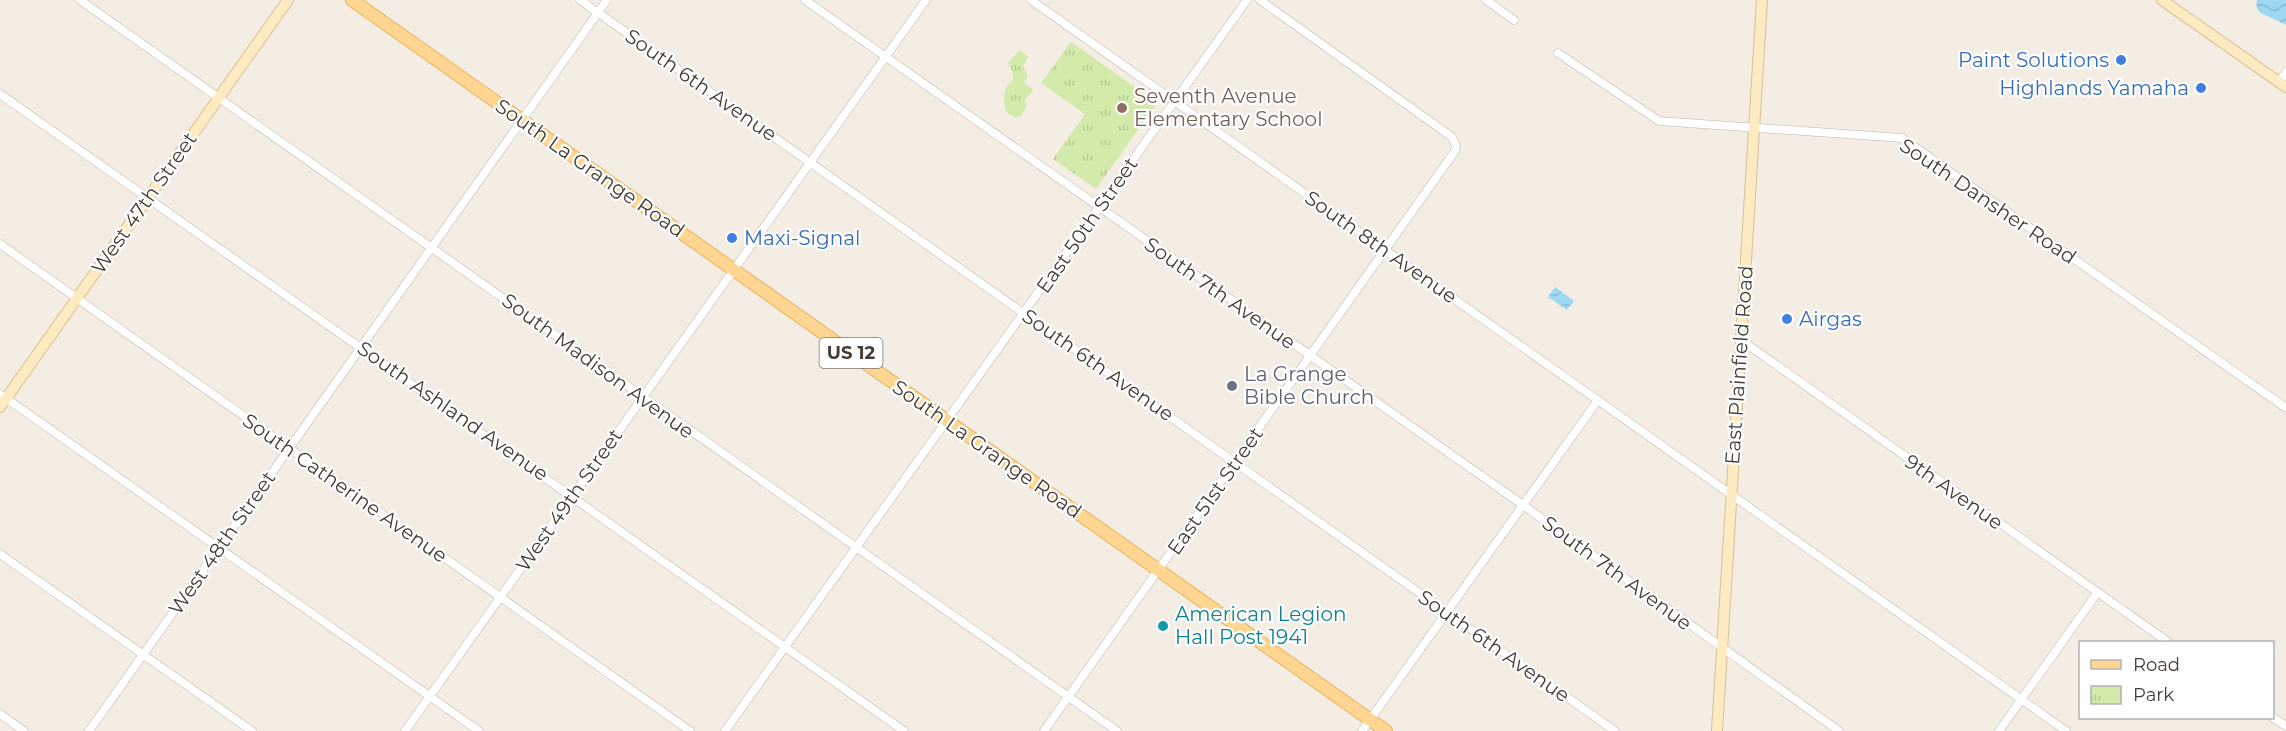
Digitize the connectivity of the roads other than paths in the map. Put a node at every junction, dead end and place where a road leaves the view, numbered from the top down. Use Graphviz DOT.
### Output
graph roads {
  1 [pos="80,0"];
  2 [pos="288,0"];
  3 [pos="352,0"];
  4 [pos="580,0"];
  5 [pos="608,0"];
  6 [pos="806,0"];
  7 [pos="926,0"];
  8 [pos="1031,0"];
  9 [pos="1247,0"];
  10 [pos="1260,0"];
  11 [pos="1486,0"];
  12 [pos="1762,0"];
  13 [pos="2162,0"];
  14 [pos="598,13"];
  15 [pos="1514,20"];
  16 [pos="1558,53"];
  17 [pos="885,56"];
  18 [pos="2286,72"];
  19 [pos="2282,85"];
  20 [pos="0,94"];
  21 [pos="218,99"];
  22 [pos="1174,101"];
  23 [pos="522,120"];
  24 [pos="1754,128"];
  25 [pos="810,162"];
  26 [pos="146,198"];
  27 [pos="1099,208"];
  28 [pos="0,244"];
  29 [pos="433,247"];
  30 [pos="1386,251"];
  31 [pos="733,269"];
  32 [pos="77,298"];
  33 [pos="1024,313"];
  34 [pos="1741,340"];
  35 [pos="361,346"];
  36 [pos="1311,357"];
  37 [pos="642,397"];
  38 [pos="2,400"];
  39 [pos="1598,400"];
  40 [pos="2286,408"];
  41 [pos="947,421"];
  42 [pos="288,447"];
  43 [pos="1235,462"];
  44 [pos="1732,494"];
  45 [pos="572,495"];
  46 [pos="1523,504"];
  47 [pos="218,548"];
  48 [pos="856,548"];
  49 [pos="0,554"];
  50 [pos="1159,570"];
  51 [pos="2097,592"];
  52 [pos="500,597"];
  53 [pos="1448,613"];
  54 [pos="2167,641"];
  55 [pos="783,647"];
  56 [pos="1722,649"];
  57 [pos="144,654"];
  58 [pos="429,696"];
  59 [pos="1069,697"];
  60 [pos="2021,700"];
  61 [pos="0,714"];
  62 [pos="1371,720"];
  63 [pos="24,731"];
  64 [pos="89,731"];
  65 [pos="252,731"];
  66 [pos="405,731"];
  67 [pos="479,731"];
  68 [pos="690,731"];
  69 [pos="725,731"];
  70 [pos="904,731"];
  71 [pos="1044,731"];
  72 [pos="1117,731"];
  73 [pos="1362,731"];
  74 [pos="1386,731"];
  75 [pos="1615,731"];
  76 [pos="1717,731"];
  77 [pos="1839,731"];
  78 [pos="1999,731"];
  79 [pos="2066,731"];
  1 -- 21 [label="street, South Madison Avenue"];
  2 -- 21 [label="main road, West 47th Street"];
  3 -- 23 [label="main road, South La Grange Road / US 12"];
  4 -- 14 [label="street, South 6th Avenue"];
  5 -- 14 [label="street, West 48th Street"];
  6 -- 17 [label="street, South 7th Avenue"];
  7 -- 17 [label="street, West 49th Street"];
  8 -- 22 [label="street, South 8th Avenue"];
  9 -- 22 [label="street, East 50th Street"];
  10 -- 30 [label="street, East 51st Street"];
  11 -- 15 [label="street"];
  12 -- 24 [label="main road, East Plainfield Road"];
  13 -- 19 [label="main road"];
  14 -- 23 [label="street, West 48th Street"];
  14 -- 25 [label="street, South 6th Avenue"];
  16 -- 24 [label="street, South Dansher Road"];
  17 -- 25 [label="street, West 49th Street"];
  17 -- 27 [label="street, South 7th Avenue"];
  18 -- 19 [label="street"];
  20 -- 26 [label="street, South Ashland Avenue"];
  21 -- 26 [label="main road, West 47th Street"];
  21 -- 29 [label="street, South Madison Avenue"];
  22 -- 27 [label="street, East 50th Street"];
  22 -- 30 [label="street, South 8th Avenue"];
  23 -- 29 [label="street, West 48th Street"];
  23 -- 31 [label="main road, South La Grange Road / US 12"];
  24 -- 34 [label="main road, East Plainfield Road"];
  24 -- 40 [label="street, South Dansher Road"];
  25 -- 31 [label="street, West 49th Street"];
  25 -- 33 [label="street, South 6th Avenue"];
  26 -- 32 [label="main road, West 47th Street"];
  26 -- 35 [label="street, South Ashland Avenue"];
  27 -- 33 [label="street, East 50th Street"];
  27 -- 36 [label="street, South 7th Avenue"];
  28 -- 32 [label="street, South Catherine Avenue"];
  29 -- 35 [label="street, West 48th Street"];
  29 -- 37 [label="street, South Madison Avenue"];
  30 -- 36 [label="street, East 51st Street"];
  30 -- 39 [label="street, South 8th Avenue"];
  31 -- 37 [label="street, West 49th Street"];
  31 -- 41 [label="main road, South La Grange Road / US 12"];
  32 -- 38 [label="main road, West 47th Street"];
  32 -- 42 [label="street, South Catherine Avenue"];
  33 -- 41 [label="street, East 50th Street"];
  33 -- 43 [label="street, South 6th Avenue"];
  34 -- 44 [label="main road, East Plainfield Road"];
  34 -- 51 [label="street, 9th Avenue"];
  35 -- 42 [label="street, West 48th Street"];
  35 -- 45 [label="street, South Ashland Avenue"];
  36 -- 43 [label="street, East 51st Street"];
  36 -- 46 [label="street, South 7th Avenue"];
  37 -- 45 [label="street, West 49th Street"];
  37 -- 48 [label="street, South Madison Avenue"];
  38 -- 47 [label="street"];
  39 -- 44 [label="street, South 8th Avenue"];
  39 -- 46 [label="street"];
  41 -- 48 [label="street, East 50th Street"];
  41 -- 50 [label="main road, South La Grange Road / US 12"];
  42 -- 47 [label="street, West 48th Street"];
  42 -- 52 [label="street, South Catherine Avenue"];
  43 -- 50 [label="street, East 51st Street"];
  43 -- 53 [label="street, South 6th Avenue"];
  44 -- 56 [label="main road, East Plainfield Road"];
  44 -- 60 [label="street, South 8th Avenue"];
  45 -- 52 [label="street, West 49th Street"];
  45 -- 55 [label="street, South Ashland Avenue"];
  46 -- 53 [label="street"];
  46 -- 56 [label="street, South 7th Avenue"];
  47 -- 57 [label="street, West 48th Street"];
  47 -- 58 [label="street"];
  48 -- 55 [label="street, East 50th Street"];
  48 -- 59 [label="street, South Madison Avenue"];
  49 -- 57 [label="street"];
  50 -- 59 [label="street, East 51st Street"];
  50 -- 62 [label="main road, South La Grange Road / US 12"];
  51 -- 54 [label="street, 9th Avenue"];
  51 -- 60 [label="street"];
  52 -- 58 [label="street, West 49th Street"];
  52 -- 68 [label="street, South Catherine Avenue"];
  53 -- 62 [label="street"];
  53 -- 75 [label="street, South 6th Avenue"];
  55 -- 69 [label="street, East 50th Street"];
  55 -- 70 [label="street, South Ashland Avenue"];
  56 -- 76 [label="main road, East Plainfield Road"];
  56 -- 77 [label="street, South 7th Avenue"];
  57 -- 64 [label="street, West 48th Street"];
  57 -- 65 [label="street"];
  58 -- 66 [label="street, West 49th Street"];
  58 -- 67 [label="street"];
  59 -- 71 [label="street, East 51st Street"];
  59 -- 72 [label="street, South Madison Avenue"];
  60 -- 78 [label="street"];
  60 -- 79 [label="street, South 8th Avenue"];
  61 -- 63 [label="street"];
  62 -- 73 [label="street"];
  62 -- 74 [label="main road, South La Grange Road / US 12"];
}
